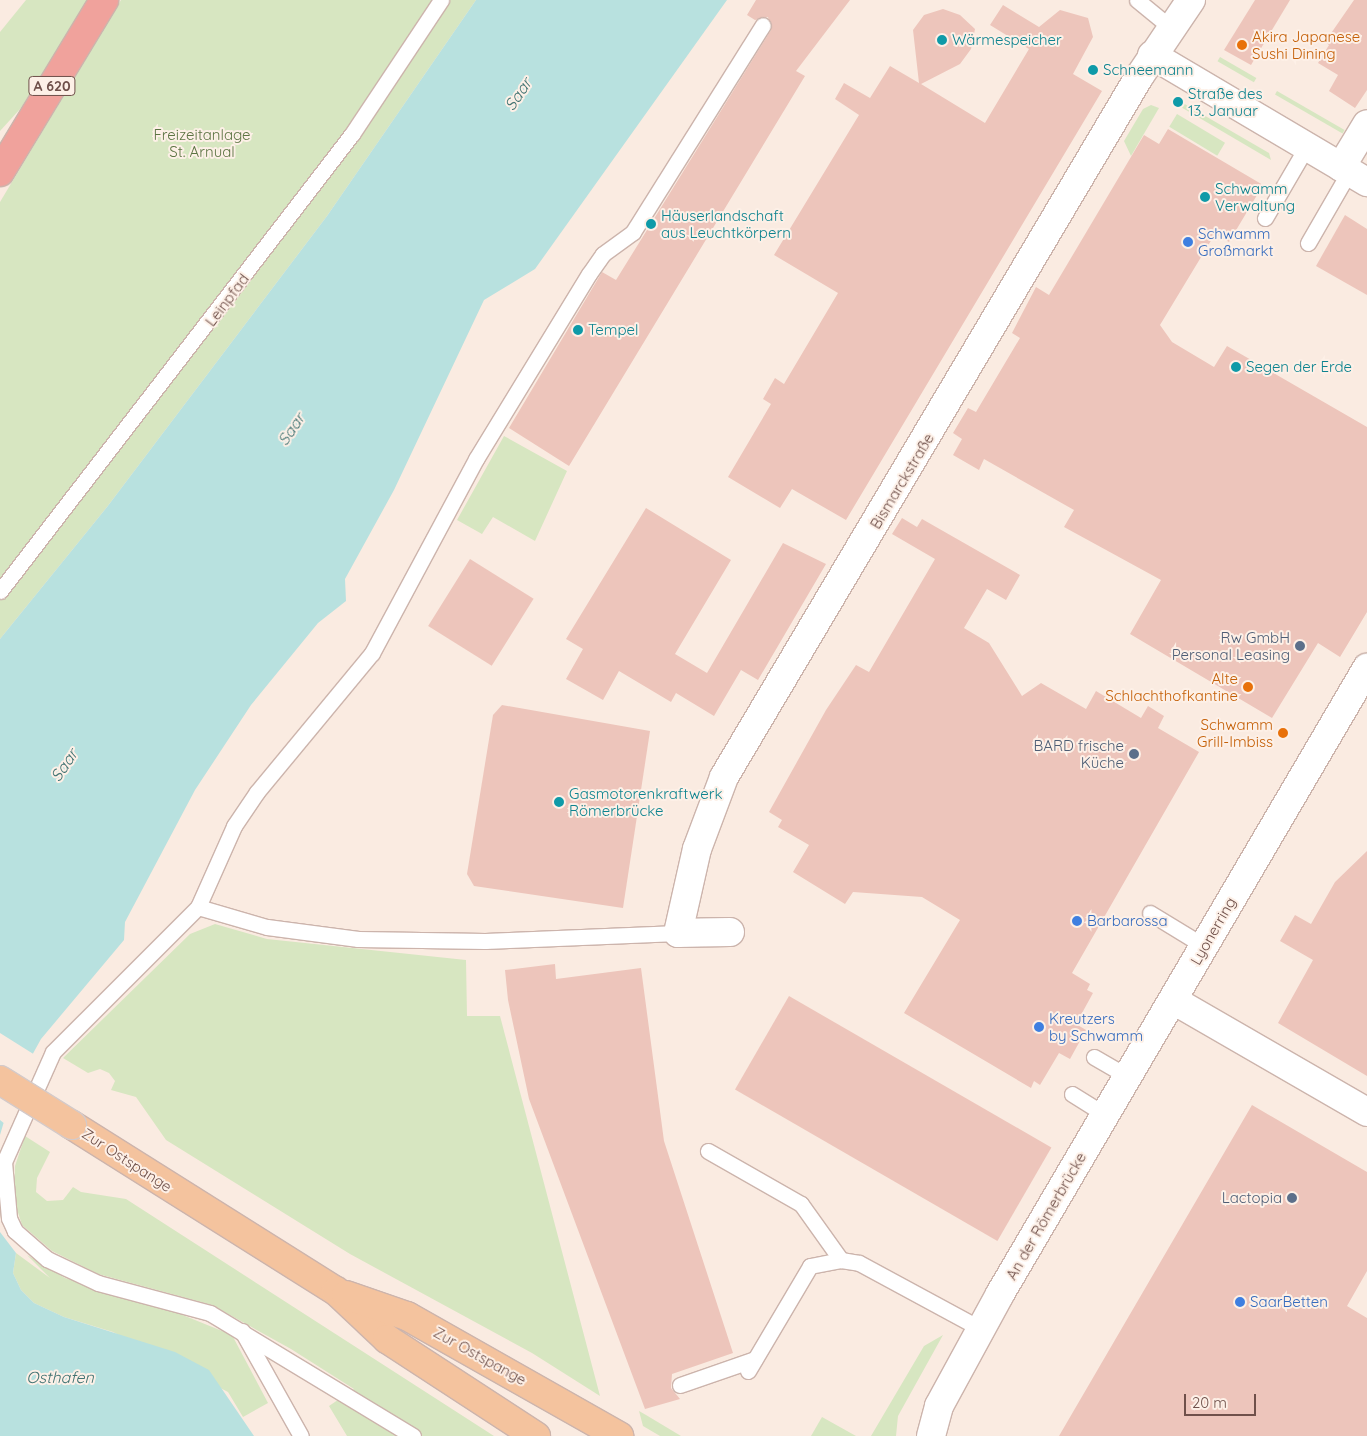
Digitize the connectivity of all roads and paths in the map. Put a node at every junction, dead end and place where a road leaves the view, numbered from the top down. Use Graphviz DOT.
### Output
graph roads {
  1 [pos="104,0"];
  2 [pos="441,0"];
  3 [pos="1138,0"];
  4 [pos="1191,0"];
  5 [pos="763,25"];
  6 [pos="1170,27"];
  7 [pos="1152,56"];
  8 [pos="1367,124"];
  9 [pos="1307,146"];
  10 [pos="0,172"];
  11 [pos="1353,174"];
  12 [pos="1265,218"];
  13 [pos="1308,243"];
  14 [pos="0,591"];
  15 [pos="1367,668"];
  16 [pos="198,907"];
  17 [pos="1150,913"];
  18 [pos="730,932"];
  19 [pos="678,933"];
  20 [pos="1204,946"];
  21 [pos="1173,1000"];
  22 [pos="1094,1057"];
  23 [pos="1128,1077"];
  24 [pos="0,1080"];
  25 [pos="1072,1094"];
  26 [pos="1367,1112"];
  27 [pos="1105,1115"];
  28 [pos="708,1151"];
  29 [pos="841,1260"];
  30 [pos="336,1291"];
  31 [pos="981,1329"];
  32 [pos="242,1331"];
  33 [pos="680,1385"];
  34 [pos="301,1436"];
  35 [pos="413,1436"];
  36 [pos="536,1436"];
  37 [pos="619,1436"];
  38 [pos="930,1436"];
  1 -- 10 [label="highway, A 620"];
  2 -- 14 [label="lane, Leinpfad"];
  3 -- 6 [label="lane"];
  4 -- 6 [label="street, Bismarckstraße"];
  5 -- 16 [label="lane"];
  6 -- 7 [label="street, Bismarckstraße"];
  7 -- 9 [label="street"];
  7 -- 19 [label="street, Bismarckstraße"];
  8 -- 11 [label="street"];
  9 -- 11 [label="street"];
  9 -- 12 [label="lane"];
  11 -- 13 [label="lane"];
  15 -- 20 [label="street, Lyonerring"];
  16 -- 19 [label="lane"];
  16 -- 32 [label="lane"];
  17 -- 20 [label="lane"];
  18 -- 19 [label="street"];
  20 -- 21 [label="street, Lyonerring"];
  21 -- 23 [label="street, An der Römerbrücke"];
  21 -- 26 [label="street"];
  22 -- 23 [label="lane"];
  23 -- 27 [label="street, An der Römerbrücke"];
  24 -- 30 [label="main road, Zur Ostspange, bridge"];
  25 -- 27 [label="lane"];
  27 -- 31 [label="street, An der Römerbrücke"];
  28 -- 29 [label="lane"];
  29 -- 31 [label="lane"];
  29 -- 33 [label="lane"];
  30 -- 36 [label="main road, Zur Ostspange"];
  30 -- 37 [label="main road, Zur Ostspange"];
  31 -- 38 [label="street, An der Römerbrücke"];
  32 -- 34 [label="lane"];
  32 -- 35 [label="lane"];
}
